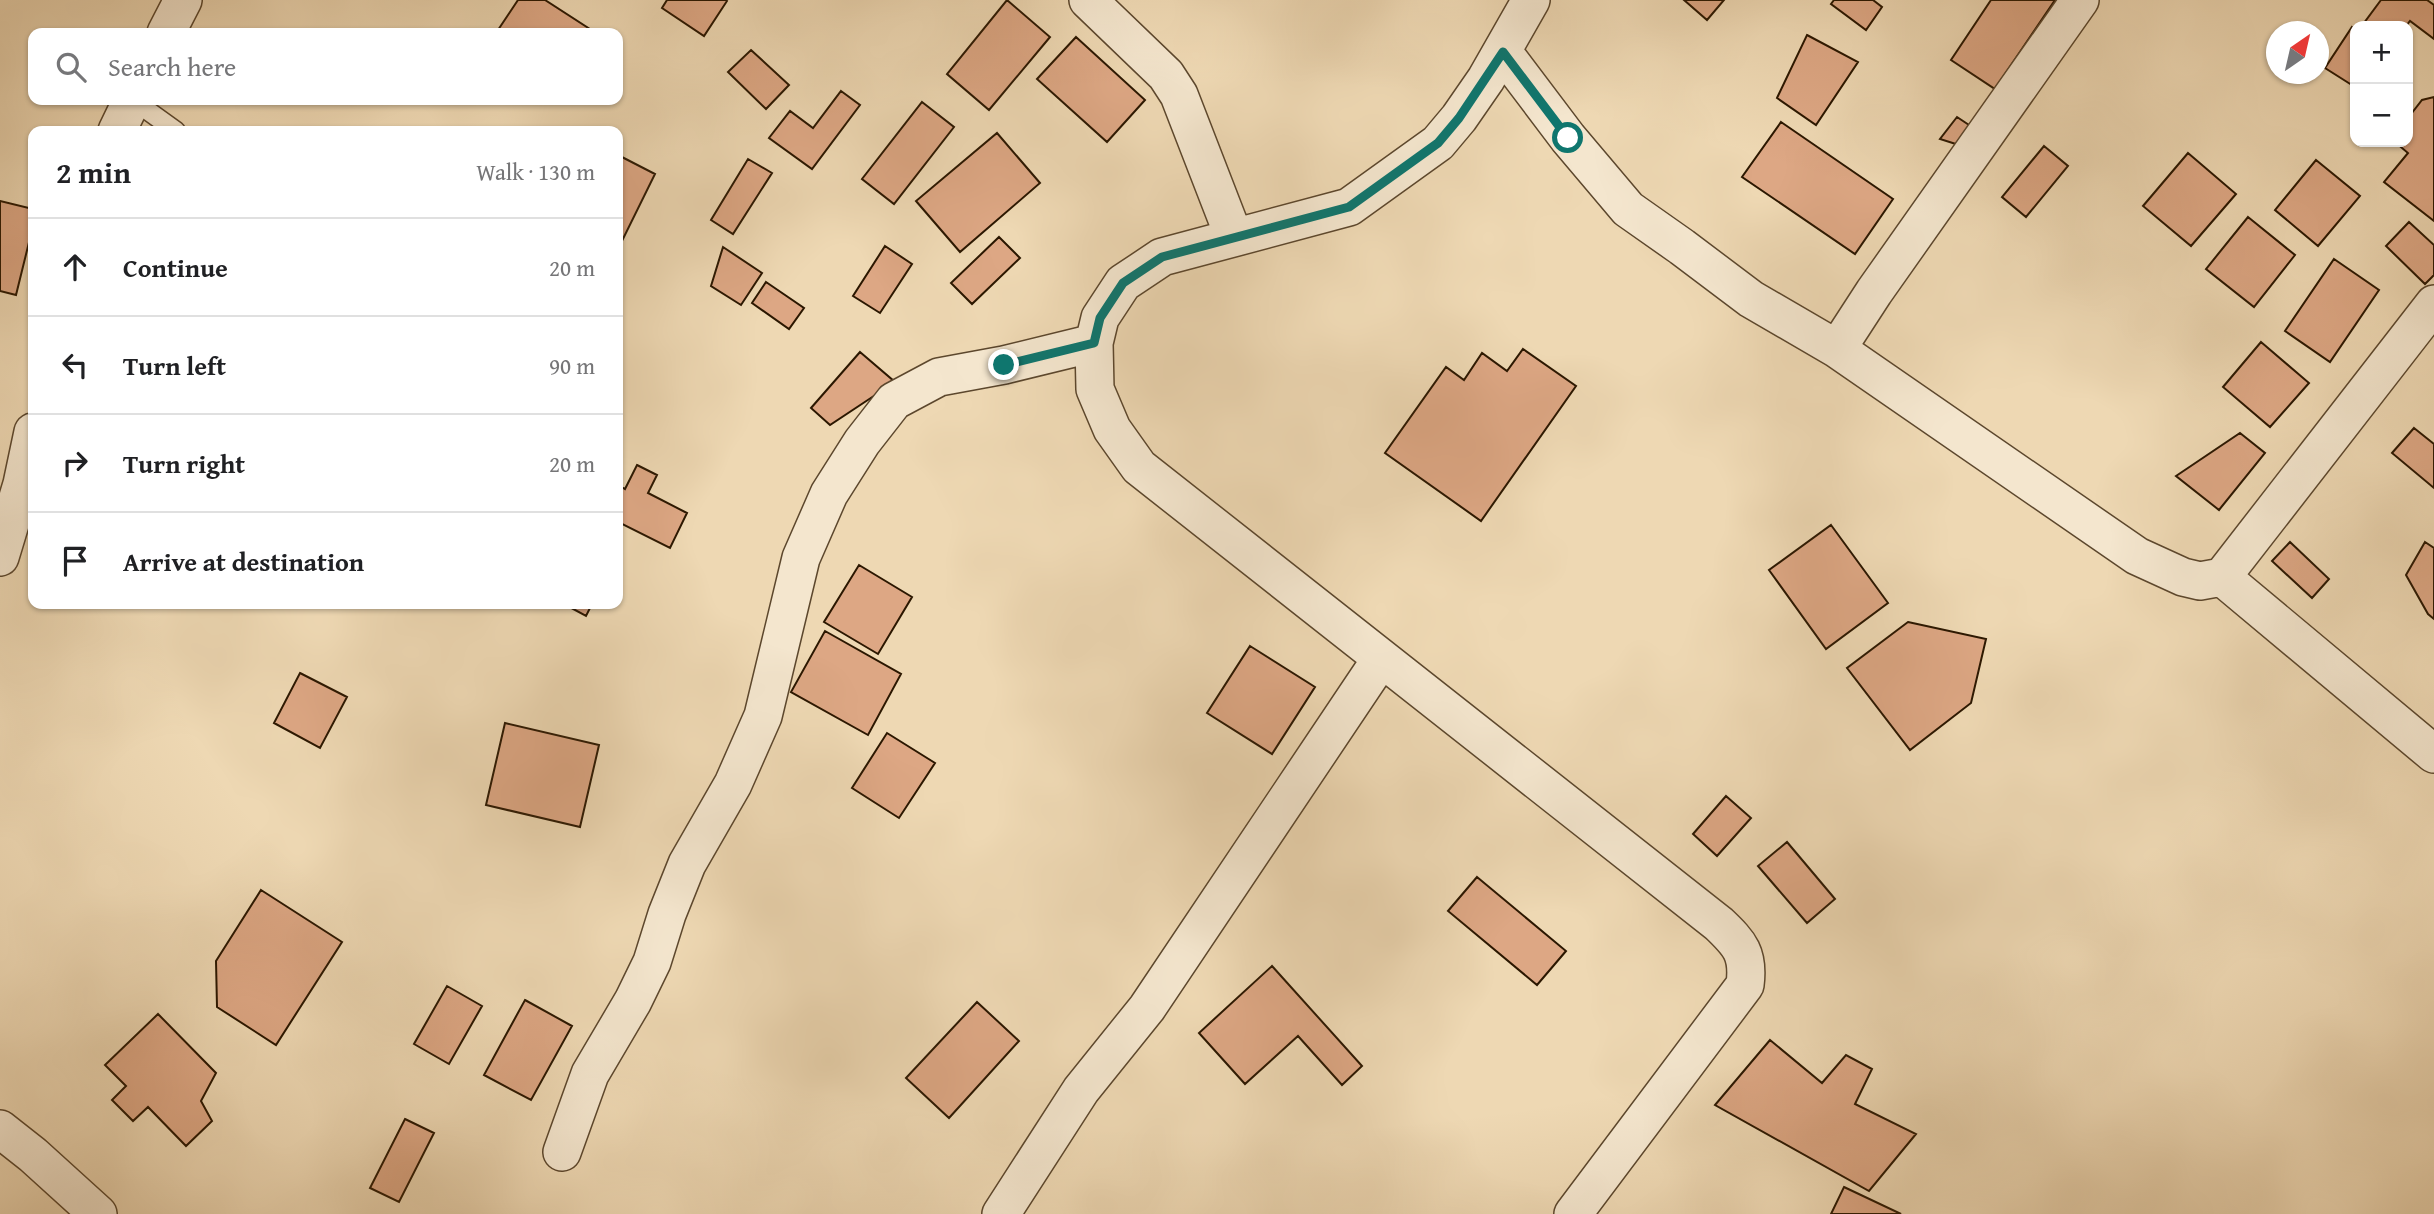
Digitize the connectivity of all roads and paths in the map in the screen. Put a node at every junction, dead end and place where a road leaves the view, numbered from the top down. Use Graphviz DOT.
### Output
graph roads {
  1 [pos="183,0"];
  2 [pos="1088,0"];
  3 [pos="1531,0"];
  4 [pos="2080,0"];
  5 [pos="169,28"];
  6 [pos="1503,52"];
  7 [pos="130,105"];
  8 [pos="139,105"];
  9 [pos="119,126"];
  10 [pos="169,126"];
  11 [pos="1234,237"];
  12 [pos="2434,304"];
  13 [pos="1094,343"];
  14 [pos="1837,349"];
  15 [pos="28,456"];
  16 [pos="0,557"];
  17 [pos="2222,577"];
  18 [pos="1381,659"];
  19 [pos="2434,754"];
  20 [pos="0,1129"];
  21 [pos="562,1152"];
  22 [pos="98,1214"];
  23 [pos="1001,1214"];
  24 [pos="1573,1214"];
  1 -- 5 [label="street"];
  2 -- 11 [label="street"];
  3 -- 6 [label="street"];
  4 -- 14 [label="street"];
  6 -- 11 [label="street"];
  6 -- 14 [label="street"];
  7 -- 9 [label="street"];
  8 -- 10 [label="lane"];
  11 -- 13 [label="street"];
  12 -- 17 [label="street"];
  13 -- 18 [label="street"];
  13 -- 21 [label="street"];
  14 -- 17 [label="street"];
  15 -- 16 [label="street"];
  17 -- 19 [label="street"];
  18 -- 23 [label="street"];
  18 -- 24 [label="street"];
  20 -- 22 [label="street"];
}
